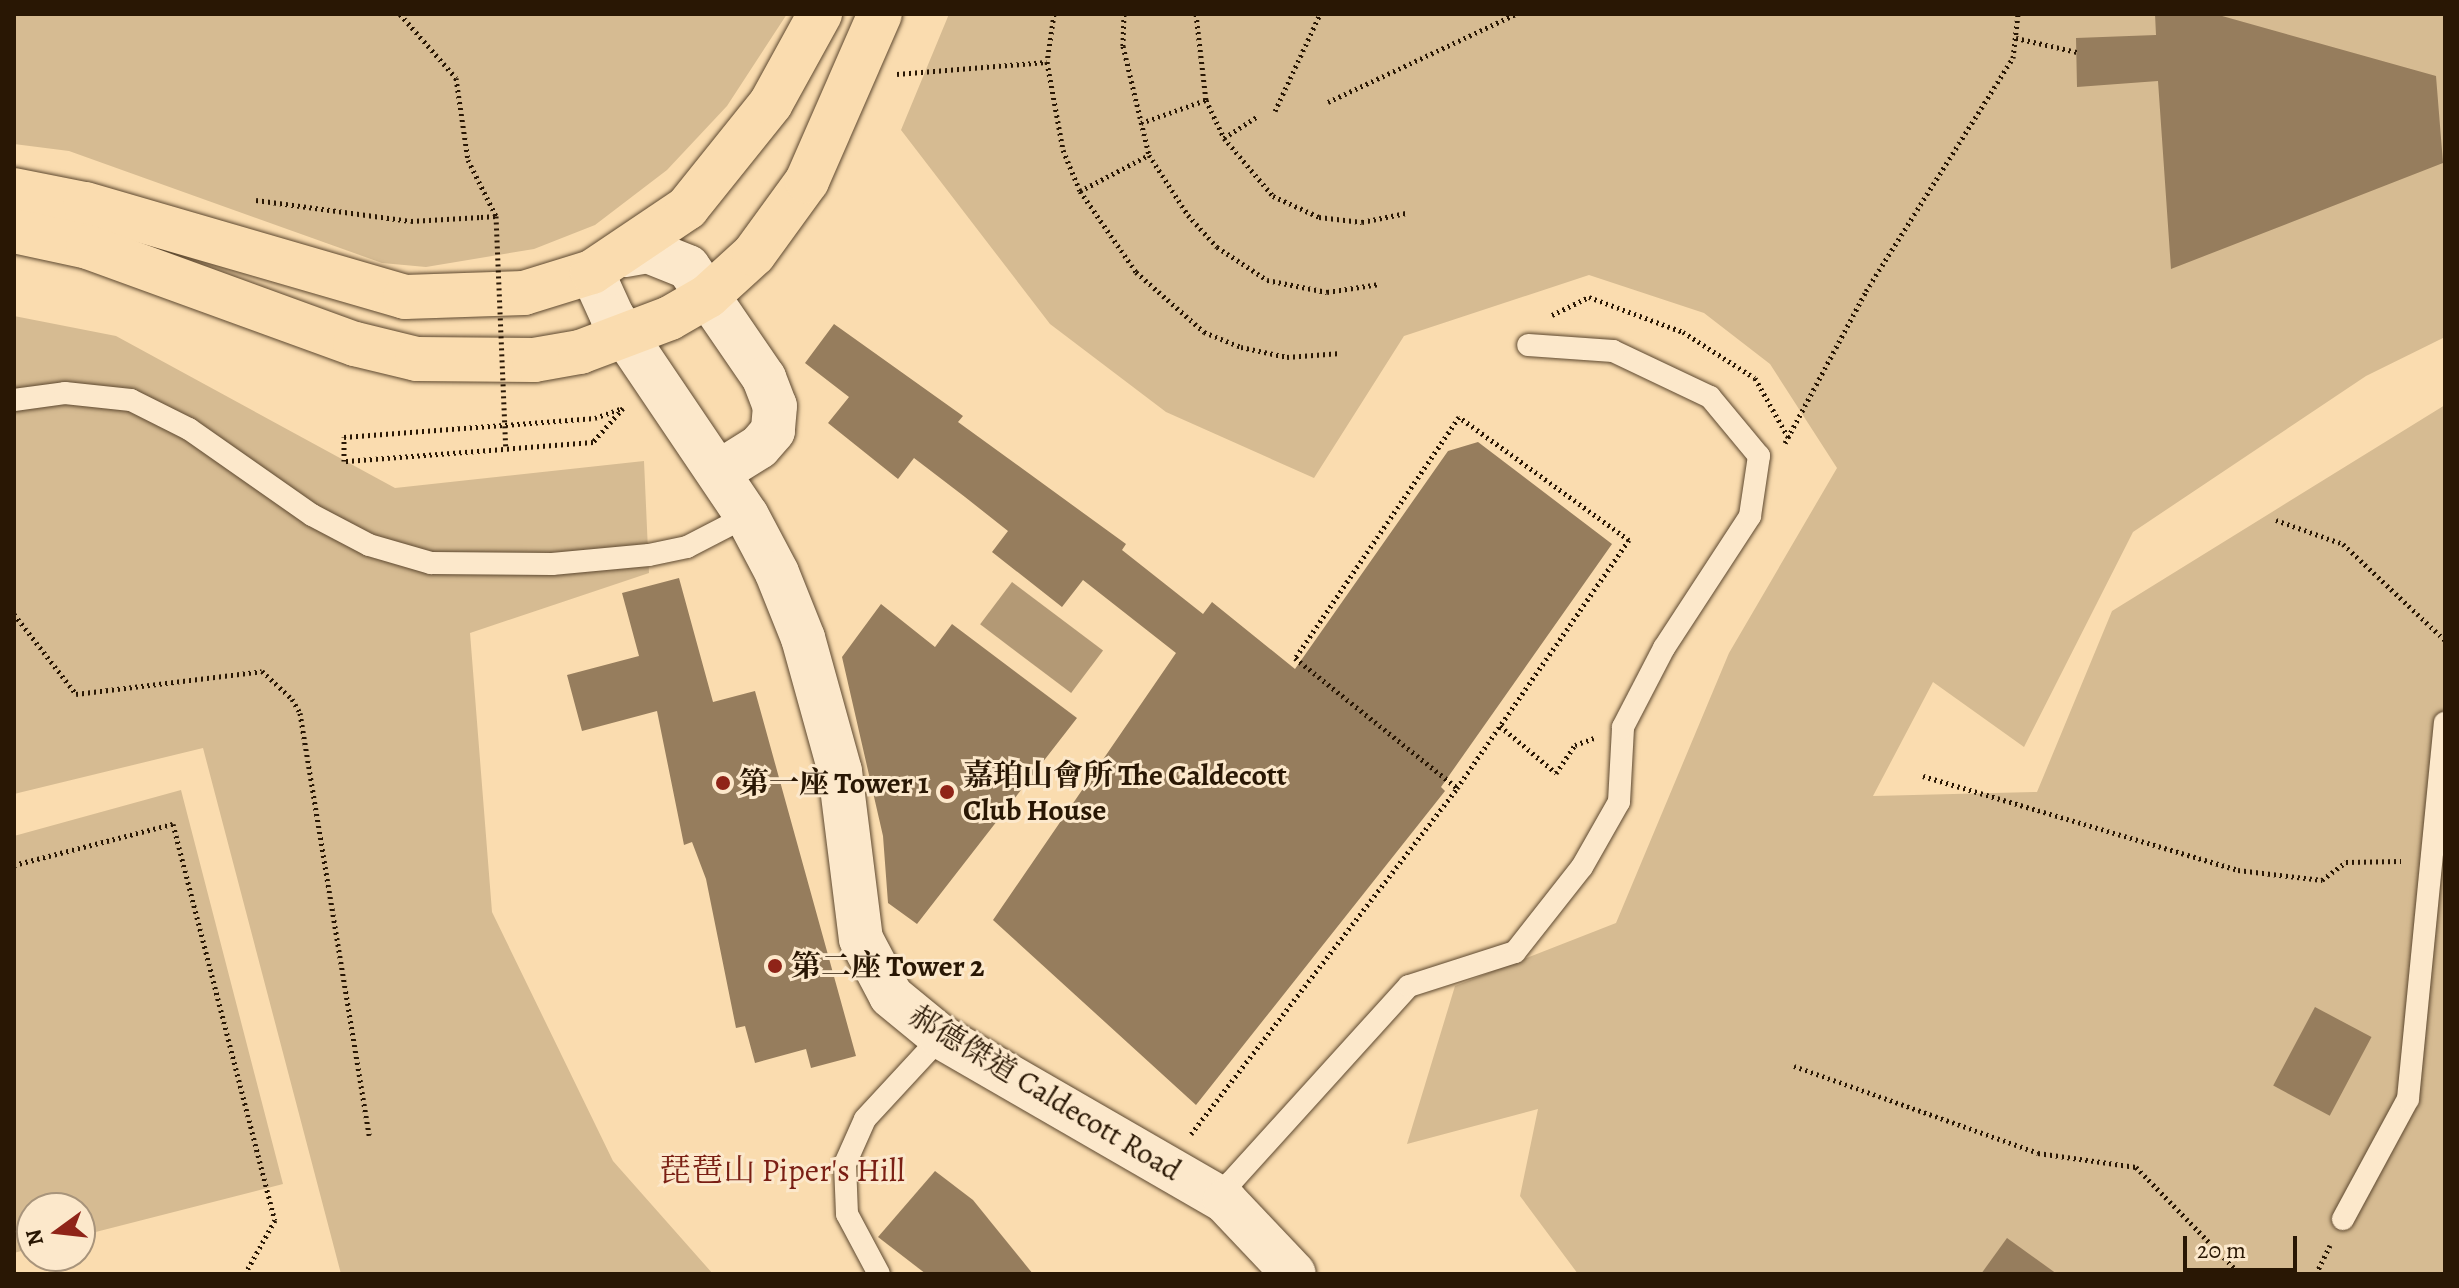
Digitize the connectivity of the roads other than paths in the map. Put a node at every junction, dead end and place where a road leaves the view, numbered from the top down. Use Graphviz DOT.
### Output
graph roads {
  1 [pos="820,14"];
  2 [pos="880,14"];
  3 [pos="14,190"];
  4 [pos="14,231"];
  5 [pos="609,264"];
  6 [pos="708,296"];
  7 [pos="627,337"];
  8 [pos="1528,345"];
  9 [pos="14,400"];
  10 [pos="719,472"];
  11 [pos="747,516"];
  12 [pos="2445,723"];
  13 [pos="941,1037"];
  14 [pos="1225,1201"];
  15 [pos="2343,1219"];
  16 [pos="879,1274"];
  17 [pos="1294,1274"];
  1 -- 5 [label="main road"];
  2 -- 6 [label="main road"];
  3 -- 5 [label="main road"];
  4 -- 7 [label="main road"];
  5 -- 6 [label="street"];
  5 -- 7 [label="street, 郝德傑道 Caldecott Road"];
  6 -- 7 [label="main road"];
  6 -- 10 [label="street"];
  7 -- 10 [label="street, 郝德傑道 Caldecott Road"];
  8 -- 14 [label="lane"];
  9 -- 11 [label="lane"];
  10 -- 11 [label="street, 郝德傑道 Caldecott Road"];
  11 -- 13 [label="street, 郝德傑道 Caldecott Road"];
  12 -- 15 [label="lane"];
  13 -- 14 [label="street, 郝德傑道 Caldecott Road"];
  13 -- 16 [label="lane"];
  14 -- 17 [label="street, 郝德傑道 Caldecott Road"];
}
